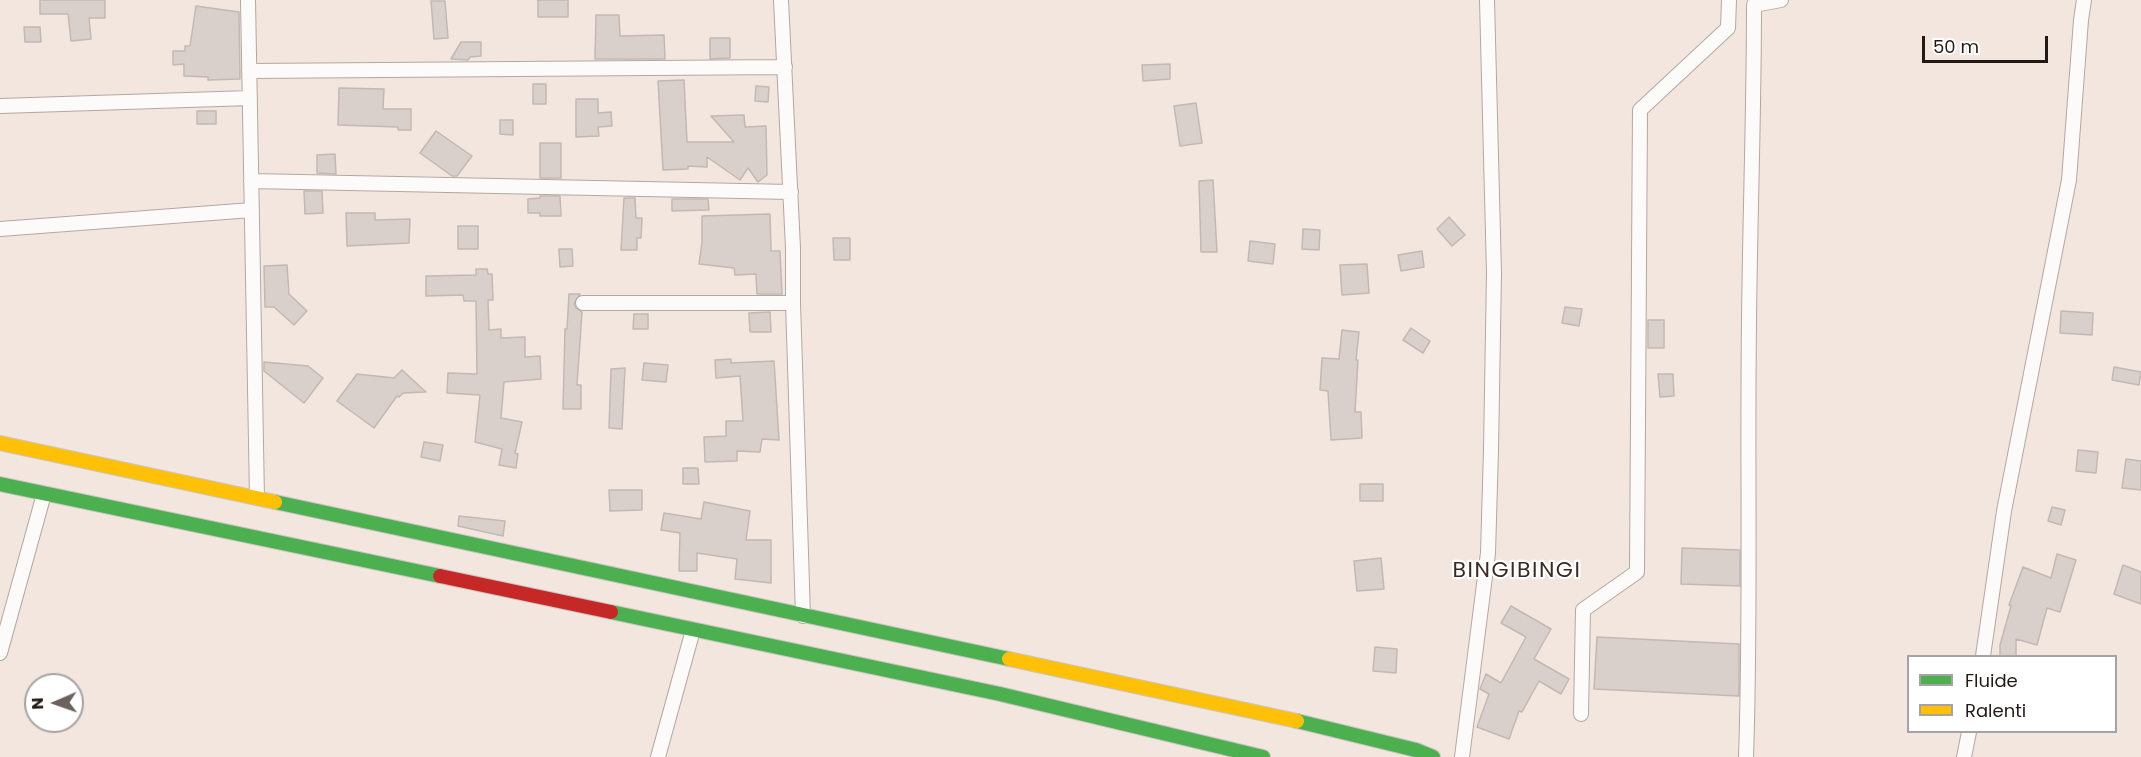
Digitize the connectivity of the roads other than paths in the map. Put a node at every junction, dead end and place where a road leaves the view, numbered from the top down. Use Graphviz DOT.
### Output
graph roads {
  1 [pos="248,0"];
  2 [pos="781,0"];
  3 [pos="1486,0"];
  4 [pos="1729,0"];
  5 [pos="1782,0"];
  6 [pos="2084,0"];
  7 [pos="785,67"];
  8 [pos="249,71"];
  9 [pos="250,98"];
  10 [pos="0,106"];
  11 [pos="251,181"];
  12 [pos="791,192"];
  13 [pos="252,210"];
  14 [pos="0,229"];
  15 [pos="583,303"];
  16 [pos="793,303"];
  17 [pos="0,443"];
  18 [pos="0,484"];
  19 [pos="44,494"];
  20 [pos="257,498"];
  21 [pos="803,616"];
  22 [pos="693,630"];
  23 [pos="0,653"];
  24 [pos="1983,655"];
  25 [pos="1581,714"];
  26 [pos="1969,733"];
  27 [pos="658,757"];
  28 [pos="1263,757"];
  29 [pos="1433,757"];
  30 [pos="1462,757"];
  31 [pos="1746,757"];
  32 [pos="1964,757"];
  1 -- 8 [label="street"];
  2 -- 7 [label="street"];
  3 -- 30 [label="street"];
  4 -- 25 [label="street"];
  5 -- 31 [label="street"];
  6 -- 24 [label="street"];
  7 -- 8 [label="street"];
  7 -- 12 [label="street"];
  8 -- 9 [label="street"];
  9 -- 10 [label="street"];
  9 -- 11 [label="street"];
  11 -- 12 [label="street"];
  11 -- 13 [label="street"];
  12 -- 16 [label="street"];
  13 -- 14 [label="street"];
  13 -- 20 [label="street"];
  15 -- 16 [label="street"];
  16 -- 21 [label="street"];
  17 -- 20 [label="highway"];
  18 -- 19 [label="highway"];
  19 -- 22 [label="highway"];
  19 -- 23 [label="street"];
  20 -- 21 [label="highway"];
  21 -- 29 [label="highway"];
  22 -- 27 [label="street"];
  22 -- 28 [label="highway"];
  26 -- 32 [label="street"];
}
